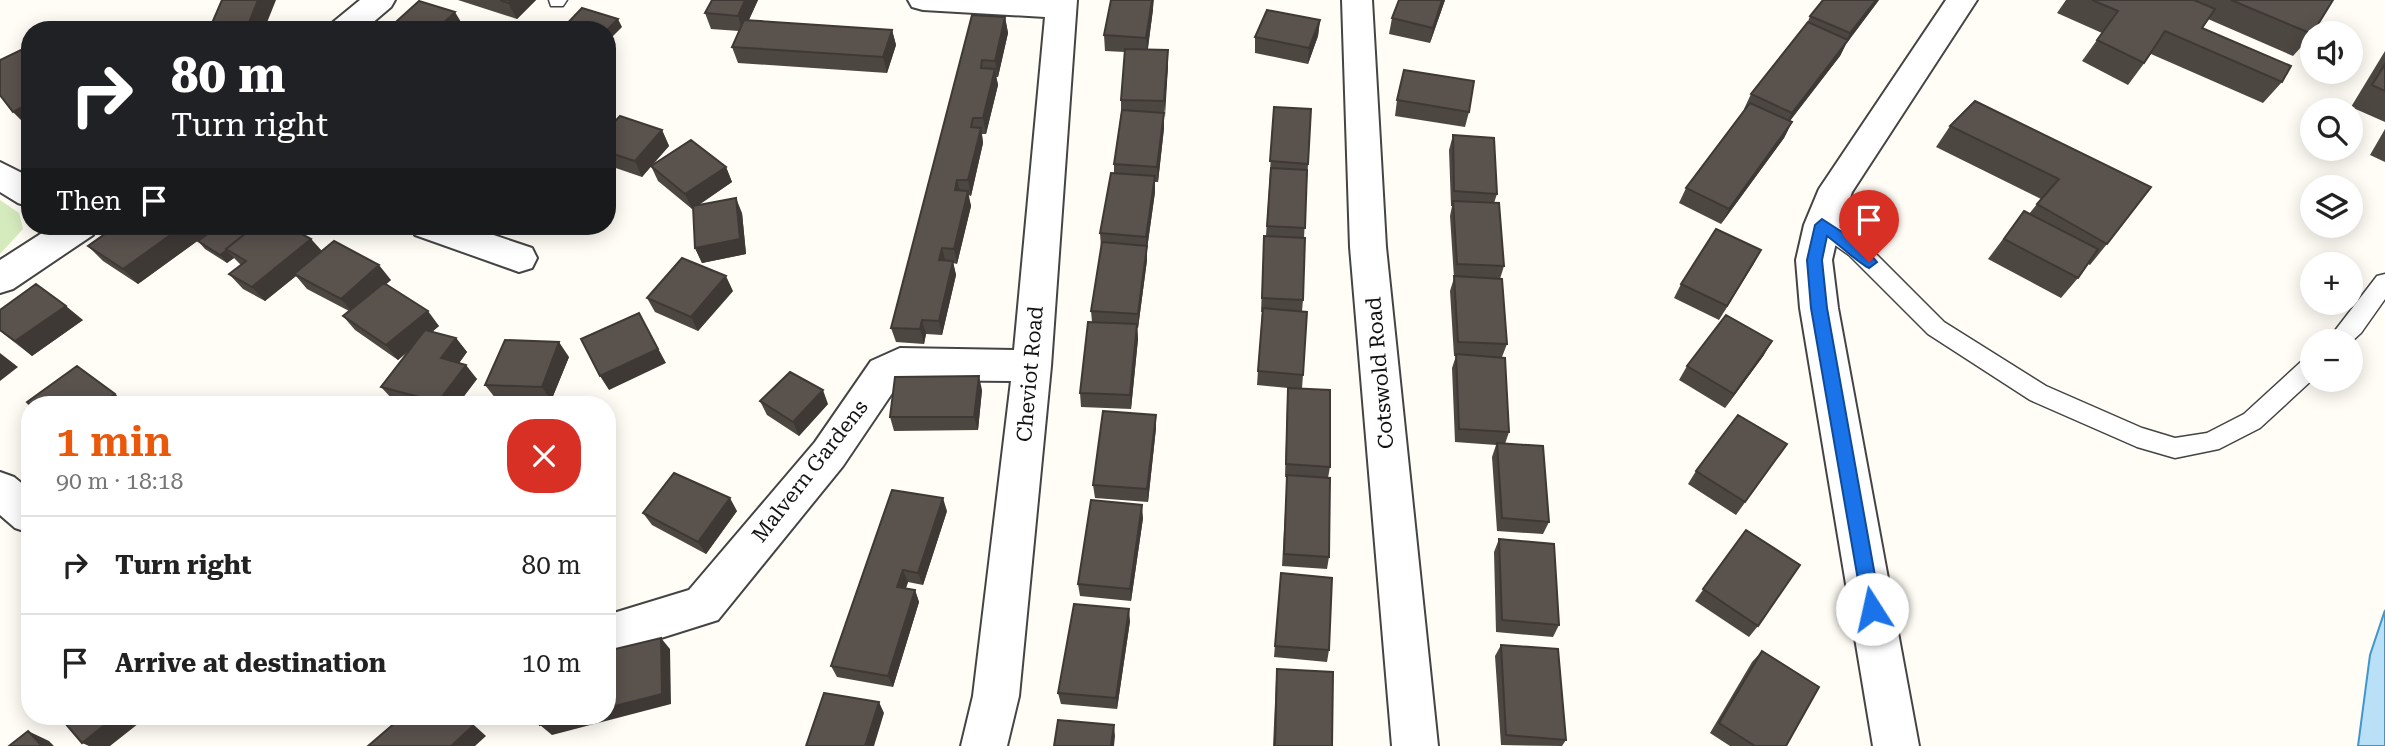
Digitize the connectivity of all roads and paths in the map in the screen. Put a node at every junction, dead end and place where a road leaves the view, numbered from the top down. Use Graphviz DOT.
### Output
graph roads {
  1 [pos="380,0"];
  2 [pos="923,0"];
  3 [pos="1357,0"];
  4 [pos="1962,0"];
  5 [pos="1060,4"];
  6 [pos="354,21"];
  7 [pos="0,175"];
  8 [pos="21,188"];
  9 [pos="1822,225"];
  10 [pos="66,235"];
  11 [pos="454,235"];
  12 [pos="519,258"];
  13 [pos="0,279"];
  14 [pos="2385,282"];
  15 [pos="2351,329"];
  16 [pos="1032,366"];
  17 [pos="2300,377"];
  18 [pos="0,490"];
  19 [pos="21,508"];
  20 [pos="616,632"];
  21 [pos="984,746"];
  22 [pos="1415,746"];
  23 [pos="1896,746"];
  1 -- 6 [label="street"];
  2 -- 5 [label="street"];
  3 -- 22 [label="street, Cotswold Road"];
  4 -- 9 [label="street"];
  5 -- 16 [label="street, Cheviot Road"];
  7 -- 8 [label="street"];
  9 -- 17 [label="lane"];
  9 -- 23 [label="street"];
  10 -- 13 [label="street"];
  11 -- 12 [label="street"];
  14 -- 15 [label="lane"];
  16 -- 20 [label="street, Malvern Gardens"];
  16 -- 21 [label="street, Cheviot Road"];
  18 -- 19 [label="street"];
}
